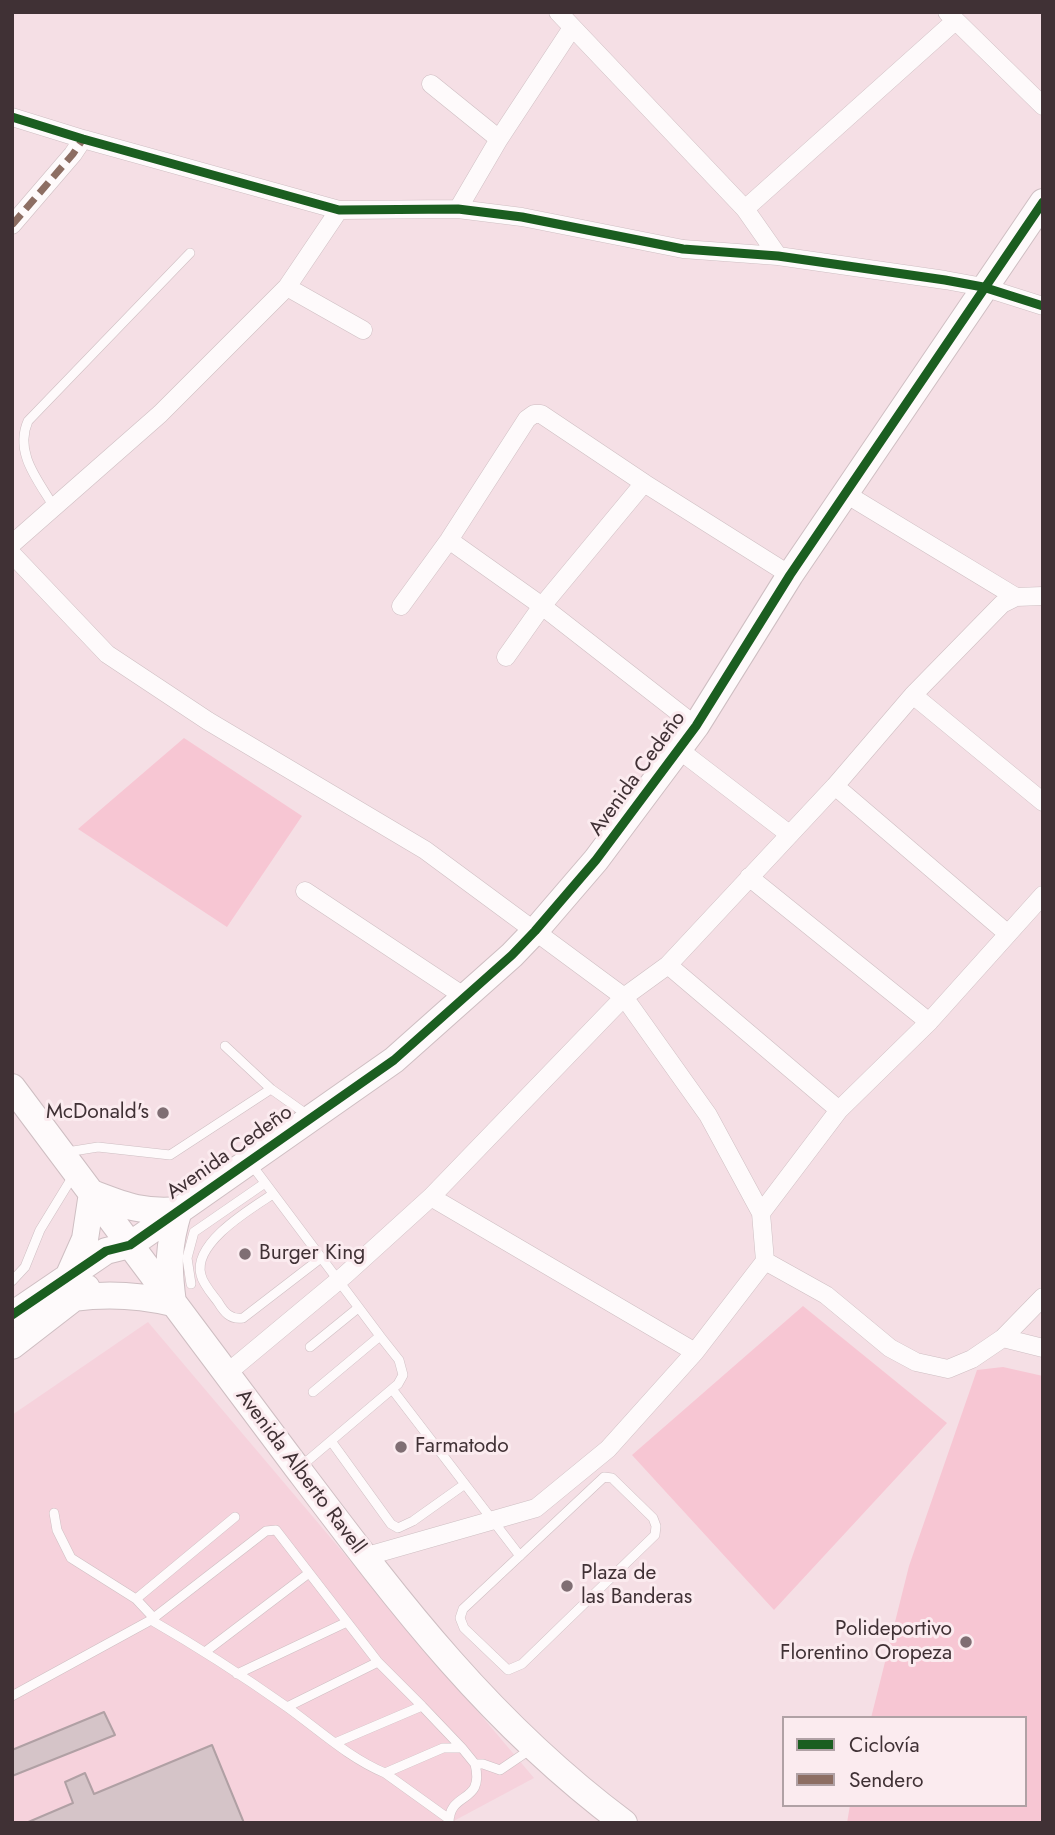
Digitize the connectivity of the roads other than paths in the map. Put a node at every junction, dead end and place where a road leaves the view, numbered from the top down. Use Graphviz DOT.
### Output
graph roads {
  1 [pos="558,12"];
  2 [pos="951,17"];
  3 [pos="572,28"];
  4 [pos="431,84"];
  5 [pos="1043,106"];
  6 [pos="12,117"];
  7 [pos="83,139"];
  8 [pos="499,139"];
  9 [pos="1043,202"];
  10 [pos="458,209"];
  11 [pos="745,209"];
  12 [pos="339,210"];
  13 [pos="12,225"];
  14 [pos="190,253"];
  15 [pos="779,256"];
  16 [pos="286,287"];
  17 [pos="983,287"];
  18 [pos="1043,306"];
  19 [pos="363,331"];
  20 [pos="644,483"];
  21 [pos="846,494"];
  22 [pos="54,508"];
  23 [pos="449,540"];
  24 [pos="12,544"];
  25 [pos="12,554"];
  26 [pos="790,575"];
  27 [pos="1043,596"];
  28 [pos="1016,597"];
  29 [pos="401,606"];
  30 [pos="542,606"];
  31 [pos="506,657"];
  32 [pos="913,695"];
  33 [pos="696,726"];
  34 [pos="678,749"];
  35 [pos="835,786"];
  36 [pos="1043,802"];
  37 [pos="789,834"];
  38 [pos="749,877"];
  39 [pos="305,891"];
  40 [pos="1043,895"];
  41 [pos="535,931"];
  42 [pos="1008,934"];
  43 [pos="668,965"];
  44 [pos="465,997"];
  45 [pos="624,997"];
  46 [pos="929,1022"];
  47 [pos="225,1046"];
  48 [pos="12,1087"];
  49 [pos="271,1089"];
  50 [pos="839,1110"];
  51 [pos="311,1118"];
  52 [pos="249,1161"];
  53 [pos="69,1162"];
  54 [pos="265,1183"];
  55 [pos="92,1193"];
  56 [pos="273,1194"];
  57 [pos="431,1197"];
  58 [pos="179,1210"];
  59 [pos="761,1213"];
  60 [pos="130,1245"];
  61 [pos="321,1258"];
  62 [pos="765,1261"];
  63 [pos="12,1280"];
  64 [pos="338,1281"];
  65 [pos="191,1284"];
  66 [pos="71,1288"];
  67 [pos="1043,1297"];
  68 [pos="173,1303"];
  69 [pos="358,1308"];
  70 [pos="12,1315"];
  71 [pos="380,1336"];
  72 [pos="1003,1338"];
  73 [pos="12,1346"];
  74 [pos="310,1347"];
  75 [pos="1043,1348"];
  76 [pos="695,1352"];
  77 [pos="226,1374"];
  78 [pos="392,1389"];
  79 [pos="313,1392"];
  80 [pos="331,1441"];
  81 [pos="298,1469"];
  82 [pos="465,1484"];
  83 [pos="54,1513"];
  84 [pos="235,1517"];
  85 [pos="493,1520"];
  86 [pos="520,1556"];
  87 [pos="364,1557"];
  88 [pos="309,1573"];
  89 [pos="136,1599"];
  90 [pos="151,1620"];
  91 [pos="347,1622"];
  92 [pos="205,1652"];
  93 [pos="378,1662"];
  94 [pos="237,1674"];
  95 [pos="12,1696"];
  96 [pos="422,1706"];
  97 [pos="287,1707"];
  98 [pos="335,1743"];
  99 [pos="462,1748"];
  100 [pos="532,1748"];
  101 [pos="475,1764"];
  102 [pos="385,1773"];
  103 [pos="449,1821"];
  104 [pos="624,1823"];
  1 -- 3 [label="street"];
  2 -- 5 [label="street"];
  2 -- 11 [label="street"];
  3 -- 8 [label="street"];
  3 -- 11 [label="street"];
  4 -- 8 [label="street"];
  6 -- 7 [label="street"];
  7 -- 12 [label="street"];
  7 -- 13 [label="street"];
  8 -- 10 [label="street"];
  9 -- 17 [label="street, Avenida Cedeño"];
  10 -- 12 [label="street"];
  10 -- 15 [label="street"];
  11 -- 15 [label="street"];
  12 -- 16 [label="street"];
  14 -- 22 [label="lane"];
  15 -- 17 [label="street"];
  16 -- 19 [label="street"];
  16 -- 22 [label="street"];
  17 -- 18 [label="street"];
  17 -- 21 [label="street, Avenida Cedeño"];
  20 -- 23 [label="street"];
  20 -- 26 [label="street"];
  20 -- 30 [label="street"];
  21 -- 26 [label="street, Avenida Cedeño"];
  21 -- 28 [label="street"];
  22 -- 24 [label="street"];
  23 -- 29 [label="street"];
  23 -- 30 [label="street"];
  25 -- 41 [label="street"];
  26 -- 33 [label="street, Avenida Cedeño"];
  27 -- 28 [label="street"];
  28 -- 32 [label="street"];
  30 -- 31 [label="street"];
  30 -- 33 [label="street"];
  32 -- 35 [label="street"];
  32 -- 36 [label="street"];
  33 -- 34 [label="street, Avenida Cedeño"];
  34 -- 37 [label="street"];
  34 -- 41 [label="street, Avenida Cedeño"];
  35 -- 37 [label="street"];
  35 -- 42 [label="street"];
  37 -- 38 [label="street"];
  38 -- 43 [label="street"];
  38 -- 46 [label="street"];
  39 -- 44 [label="street"];
  40 -- 42 [label="street"];
  41 -- 44 [label="street, Avenida Cedeño"];
  41 -- 45 [label="street"];
  42 -- 46 [label="street"];
  43 -- 45 [label="street"];
  43 -- 50 [label="street"];
  44 -- 51 [label="street, Avenida Cedeño"];
  45 -- 57 [label="street"];
  45 -- 59 [label="street"];
  46 -- 50 [label="street"];
  47 -- 49 [label="lane"];
  48 -- 53 [label="street, Avenida Alberto Ravell"];
  49 -- 51 [label="lane"];
  49 -- 53 [label="lane"];
  50 -- 59 [label="street"];
  51 -- 52 [label="street, Avenida Cedeño"];
  52 -- 54 [label="lane"];
  52 -- 58 [label="street, Avenida Cedeño"];
  53 -- 55 [label="street, Avenida Alberto Ravell"];
  53 -- 63 [label="lane"];
  54 -- 56 [label="lane"];
  54 -- 65 [label="lane"];
  55 -- 58 [label="street"];
  55 -- 60 [label="street, Avenida Alberto Ravell"];
  55 -- 66 [label="street"];
  56 -- 61 [label="lane"];
  56 -- 61 [label="lane"];
  57 -- 64 [label="street"];
  57 -- 76 [label="street"];
  58 -- 60 [label="street, Avenida Cedeño"];
  58 -- 68 [label="street"];
  59 -- 62 [label="street"];
  60 -- 66 [label="street, Avenida Cedeño"];
  60 -- 68 [label="street, Avenida Alberto Ravell"];
  61 -- 64 [label="lane"];
  62 -- 72 [label="street"];
  62 -- 76 [label="street"];
  64 -- 69 [label="lane"];
  64 -- 77 [label="street"];
  66 -- 68 [label="street"];
  66 -- 70 [label="street"];
  66 -- 73 [label="street"];
  67 -- 72 [label="street"];
  68 -- 77 [label="street, Avenida Alberto Ravell"];
  69 -- 71 [label="lane"];
  69 -- 74 [label="lane"];
  71 -- 78 [label="lane"];
  71 -- 79 [label="lane"];
  72 -- 75 [label="street"];
  76 -- 85 [label="street"];
  77 -- 81 [label="street, Avenida Alberto Ravell"];
  78 -- 80 [label="lane"];
  78 -- 82 [label="lane"];
  80 -- 81 [label="lane"];
  80 -- 82 [label="lane"];
  81 -- 87 [label="street, Avenida Alberto Ravell"];
  82 -- 85 [label="lane"];
  83 -- 89 [label="lane"];
  84 -- 89 [label="lane"];
  85 -- 86 [label="lane"];
  85 -- 87 [label="street"];
  86 -- 86 [label="lane"];
  87 -- 100 [label="street, Avenida Alberto Ravell"];
  88 -- 90 [label="lane"];
  88 -- 91 [label="lane"];
  88 -- 92 [label="lane"];
  89 -- 90 [label="lane"];
  90 -- 92 [label="lane"];
  90 -- 95 [label="lane"];
  91 -- 93 [label="lane"];
  91 -- 94 [label="lane"];
  92 -- 94 [label="lane"];
  93 -- 96 [label="lane"];
  93 -- 97 [label="lane"];
  94 -- 97 [label="lane"];
  96 -- 98 [label="lane"];
  96 -- 99 [label="lane"];
  97 -- 98 [label="lane"];
  98 -- 102 [label="lane"];
  99 -- 101 [label="lane"];
  99 -- 102 [label="lane"];
  100 -- 101 [label="lane"];
  100 -- 104 [label="street, Avenida Alberto Ravell"];
  101 -- 103 [label="lane"];
  102 -- 103 [label="lane"];
}
